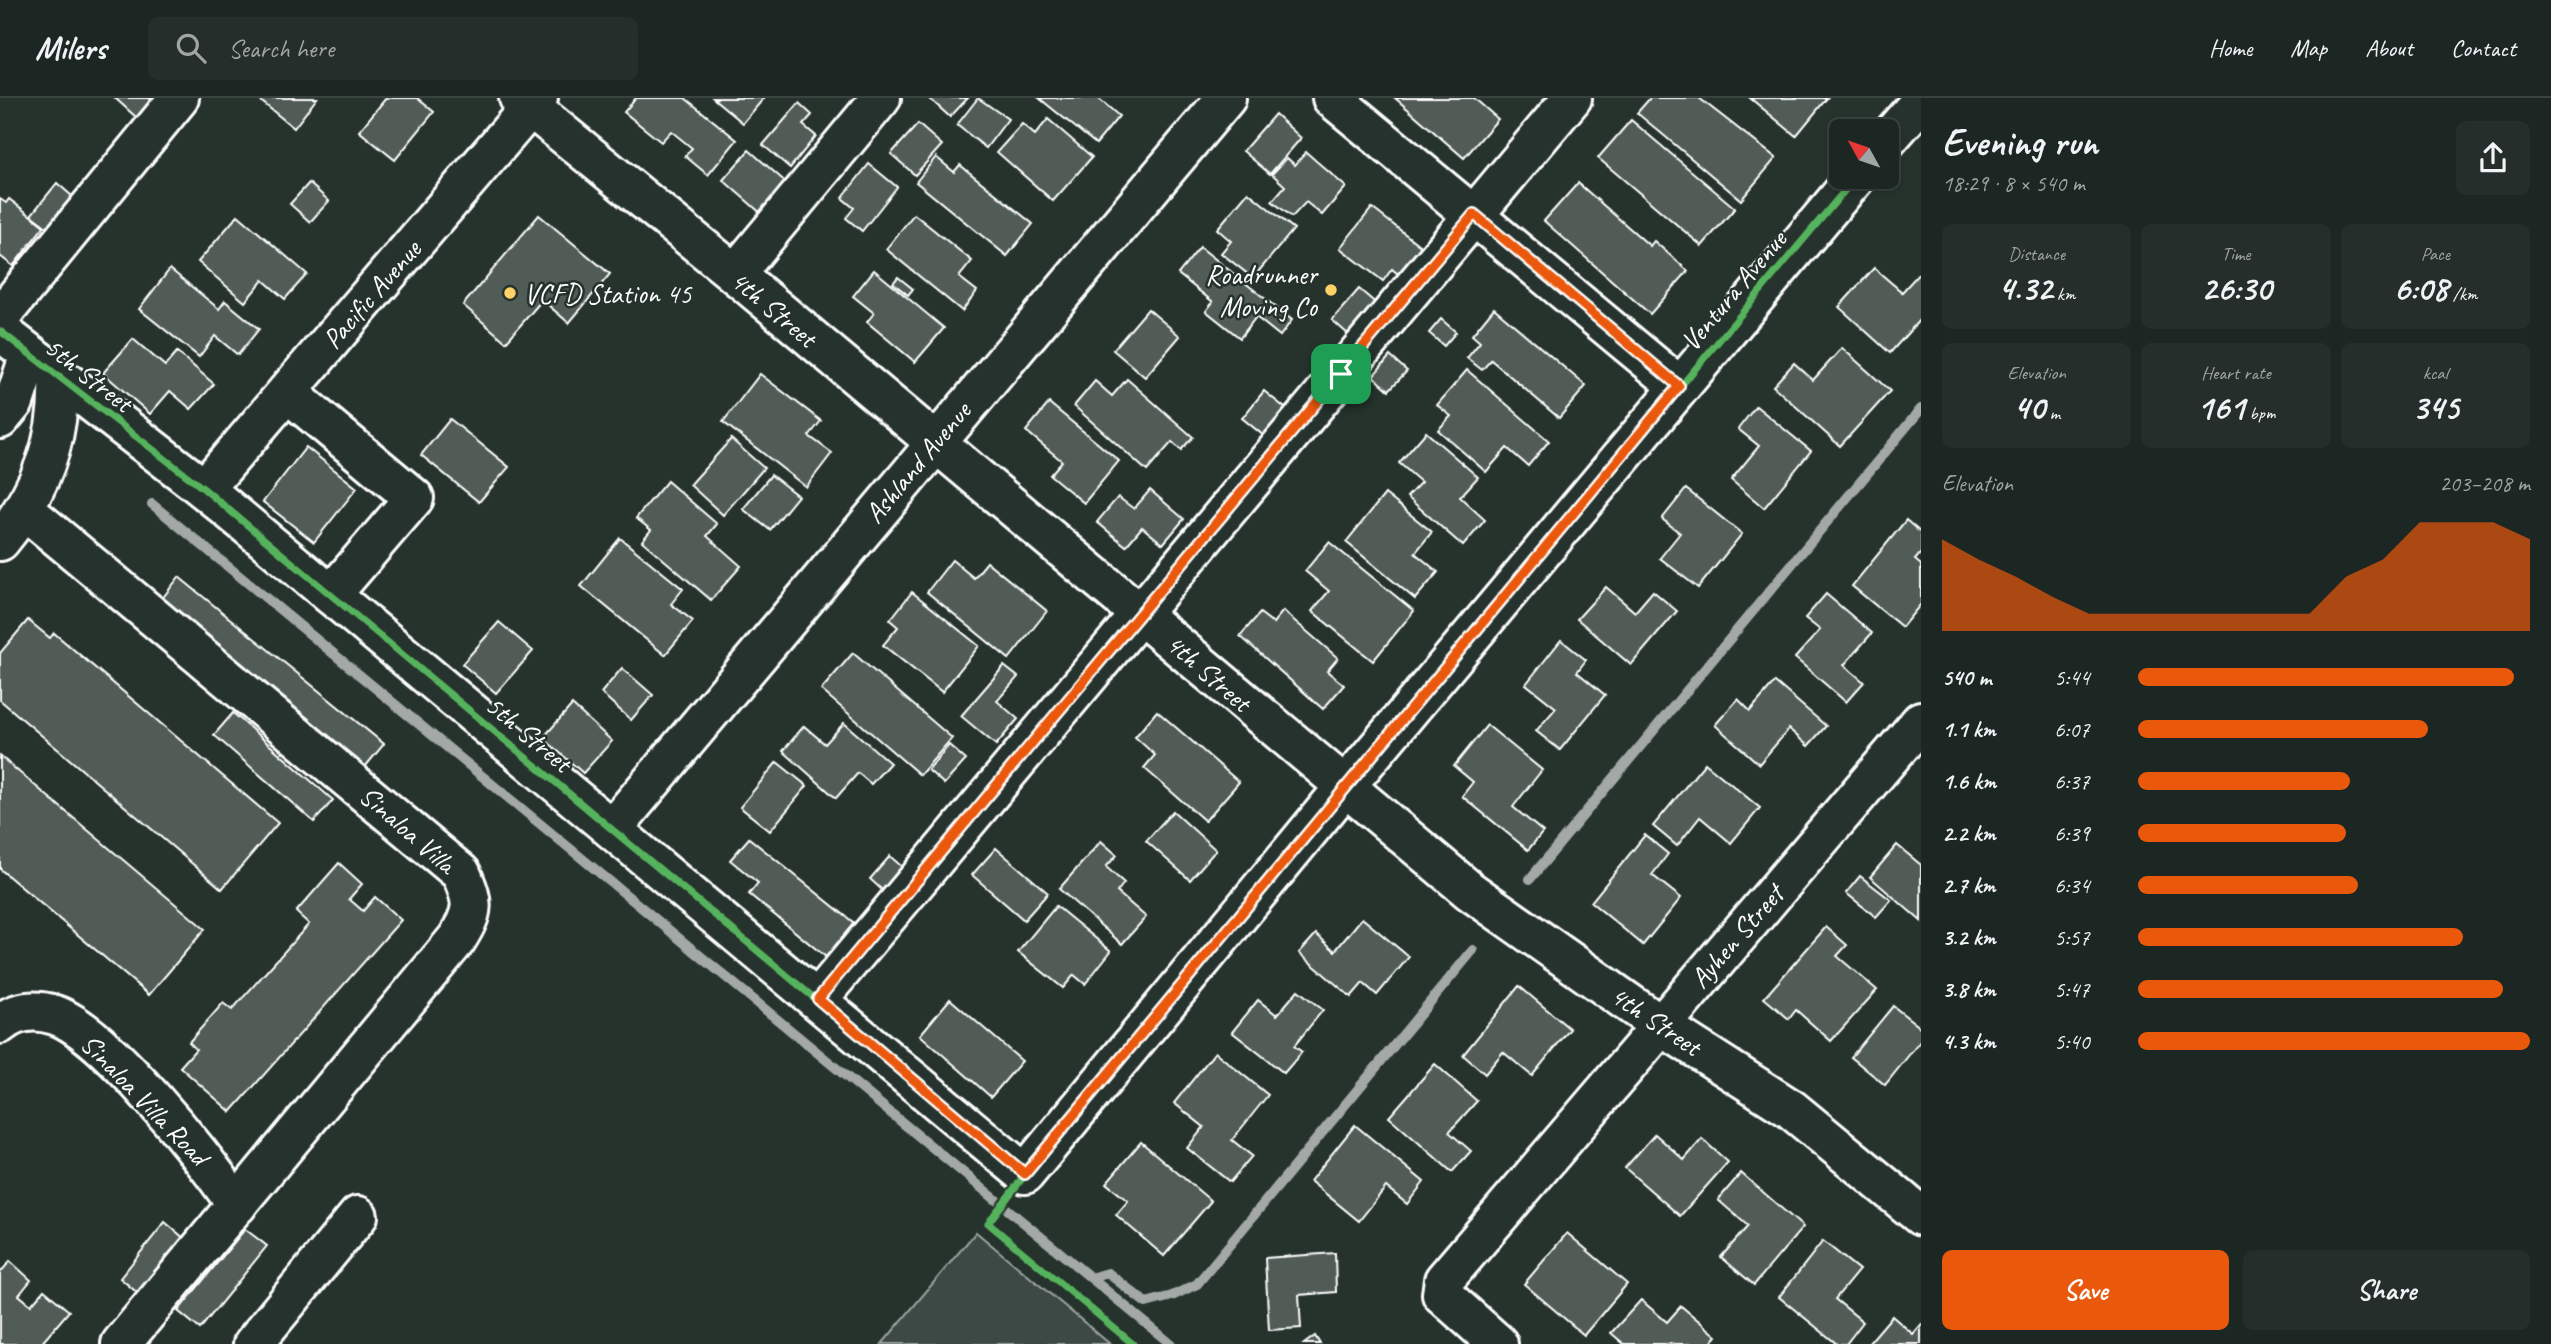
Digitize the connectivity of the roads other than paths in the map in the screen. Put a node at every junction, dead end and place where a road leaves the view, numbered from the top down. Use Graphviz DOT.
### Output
graph roads {
  1 [pos="179,98"];
  2 [pos="881,98"];
  3 [pos="1226,98"];
  4 [pos="1332,98"];
  5 [pos="1572,98"];
  6 [pos="529,101"];
  7 [pos="1921,101"];
  8 [pos="1899,126"];
  9 [pos="1846,189"];
  10 [pos="1474,214"];
  11 [pos="735,274"];
  12 [pos="0,317"];
  13 [pos="0,331"];
  14 [pos="44,365"];
  15 [pos="1679,386"];
  16 [pos="287,392"];
  17 [pos="0,419"];
  18 [pos="934,442"];
  19 [pos="204,489"];
  20 [pos="25,510"];
  21 [pos="0,541"];
  22 [pos="331,595"];
  23 [pos="1140,613"];
  24 [pos="1921,721"];
  25 [pos="1344,788"];
  26 [pos="612,829"];
  27 [pos="818,999"];
  28 [pos="0,1024"];
  29 [pos="1660,1024"];
  30 [pos="1025,1174"];
  31 [pos="236,1205"];
  32 [pos="358,1216"];
  33 [pos="1921,1216"];
  34 [pos="121,1344"];
  35 [pos="253,1344"];
  36 [pos="1497,1344"];
  1 -- 12 [label="street"];
  2 -- 11 [label="street"];
  3 -- 18 [label="street, Ashland Avenue"];
  4 -- 10 [label="street"];
  5 -- 10 [label="street"];
  6 -- 11 [label="street, 4th Street"];
  6 -- 16 [label="street, Pacific Avenue"];
  7 -- 8 [label="street"];
  9 -- 15 [label="street, Ventura Avenue"];
  10 -- 15 [label="street"];
  10 -- 23 [label="street"];
  11 -- 18 [label="street, 4th Street"];
  13 -- 14 [label="street, 5th Street"];
  14 -- 17 [label="street"];
  14 -- 19 [label="street, 5th Street"];
  14 -- 20 [label="street"];
  15 -- 25 [label="street, Ventura Avenue"];
  16 -- 19 [label="street, Pacific Avenue"];
  16 -- 22 [label="street"];
  18 -- 23 [label="street, 4th Street"];
  18 -- 26 [label="street, Ashland Avenue"];
  19 -- 22 [label="street, 5th Street"];
  20 -- 21 [label="street"];
  20 -- 31 [label="street, Sinaloa Villa"];
  22 -- 26 [label="street, 5th Street"];
  23 -- 25 [label="street, 4th Street"];
  23 -- 27 [label="street"];
  24 -- 29 [label="street, Ayhen Street"];
  25 -- 29 [label="street, 4th Street"];
  25 -- 30 [label="street, Ventura Avenue"];
  26 -- 27 [label="street, 5th Street"];
  27 -- 30 [label="street, 5th Street"];
  28 -- 31 [label="street, Sinaloa Villa Road"];
  29 -- 33 [label="street, 4th Street"];
  29 -- 36 [label="street, Ayhen Street"];
  31 -- 34 [label="street, Sinaloa Villa"];
  32 -- 35 [label="street"];
}
